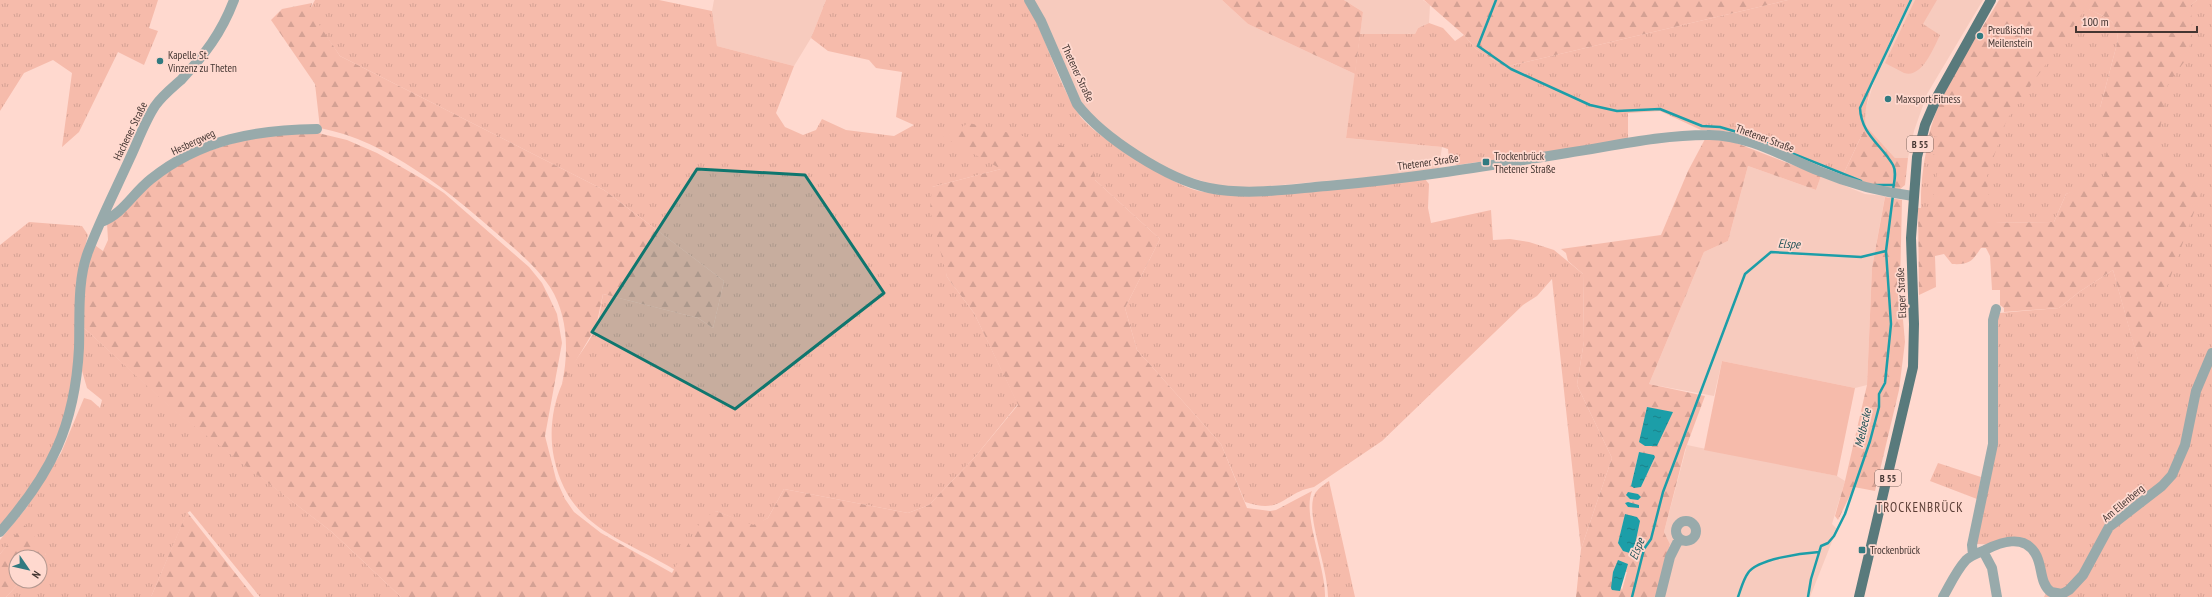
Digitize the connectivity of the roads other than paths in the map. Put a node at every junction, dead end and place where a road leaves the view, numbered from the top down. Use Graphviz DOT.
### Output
graph roads {
  1 [pos="234,0"];
  2 [pos="1029,0"];
  3 [pos="1991,0"];
  4 [pos="317,129"];
  5 [pos="1913,196"];
  6 [pos="100,222"];
  7 [pos="1996,309"];
  8 [pos="2212,353"];
  9 [pos="0,532"];
  10 [pos="1679,539"];
  11 [pos="1983,550"];
  12 [pos="1973,555"];
  13 [pos="1660,597"];
  14 [pos="1860,597"];
  15 [pos="1943,597"];
  16 [pos="1997,597"];
  1 -- 6 [label="street, Hachener Straße"];
  2 -- 5 [label="street, Thetener Straße"];
  3 -- 5 [label="main road, Elsper Straße / B 55"];
  4 -- 6 [label="street, Hesbergweg"];
  5 -- 14 [label="main road, Elsper Straße / B 55"];
  6 -- 9 [label="street, Hachener Straße"];
  7 -- 12 [label="street"];
  8 -- 11 [label="street, Am Ellenberg"];
  10 -- 13 [label="street"];
  11 -- 12 [label="street, Am Ellenberg"];
  11 -- 16 [label="street"];
  12 -- 15 [label="street, Am Ellenberg"];
}
